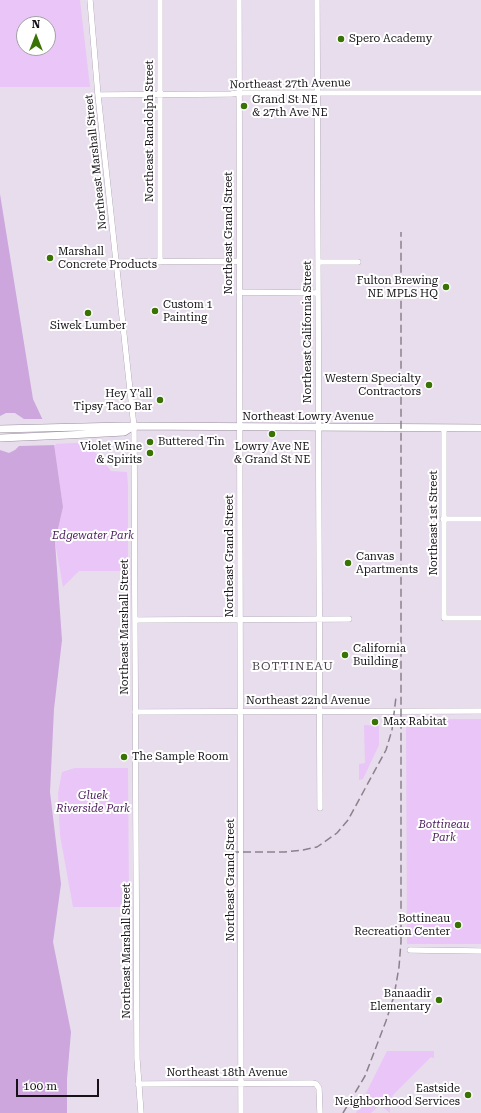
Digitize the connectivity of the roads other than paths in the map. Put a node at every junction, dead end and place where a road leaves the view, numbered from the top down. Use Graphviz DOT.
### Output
graph roads {
  1 [pos="90,0"];
  2 [pos="160,0"];
  3 [pos="239,0"];
  4 [pos="317,0"];
  5 [pos="239,93"];
  6 [pos="317,93"];
  7 [pos="481,93"];
  8 [pos="98,95"];
  9 [pos="160,95"];
  10 [pos="239,261"];
  11 [pos="117,262"];
  12 [pos="160,262"];
  13 [pos="318,262"];
  14 [pos="358,262"];
  15 [pos="239,292"];
  16 [pos="317,293"];
  17 [pos="134,426"];
  18 [pos="240,427"];
  19 [pos="319,428"];
  20 [pos="444,428"];
  21 [pos="481,428"];
  22 [pos="0,429"];
  23 [pos="0,438"];
  24 [pos="443,519"];
  25 [pos="481,519"];
  26 [pos="481,618"];
  27 [pos="240,619"];
  28 [pos="319,619"];
  29 [pos="136,620"];
  30 [pos="350,620"];
  31 [pos="240,711"];
  32 [pos="320,711"];
  33 [pos="481,711"];
  34 [pos="135,712"];
  35 [pos="320,808"];
  36 [pos="410,950"];
  37 [pos="481,951"];
  38 [pos="241,1083"];
  39 [pos="138,1084"];
  40 [pos="141,1113"];
  41 [pos="241,1113"];
  42 [pos="320,1113"];
  1 -- 8 [label="street, Northeast Marshall Street"];
  2 -- 9 [label="street, Northeast Randolph Street"];
  3 -- 5 [label="street, Northeast Grand Street"];
  4 -- 6 [label="street, Northeast California Street"];
  5 -- 6 [label="street, Northeast 27th Avenue"];
  5 -- 9 [label="street, Northeast 27th Avenue"];
  5 -- 10 [label="street, Northeast Grand Street"];
  6 -- 7 [label="street, Northeast 27th Avenue"];
  6 -- 13 [label="street, Northeast California Street"];
  8 -- 9 [label="street, Northeast 27th Avenue"];
  8 -- 11 [label="street, Northeast Marshall Street"];
  9 -- 12 [label="street, Northeast Randolph Street"];
  10 -- 12 [label="street"];
  10 -- 15 [label="street, Northeast Grand Street"];
  11 -- 12 [label="street"];
  11 -- 17 [label="street, Northeast Marshall Street"];
  13 -- 14 [label="street"];
  13 -- 16 [label="street, Northeast California Street"];
  15 -- 16 [label="street"];
  15 -- 18 [label="street, Northeast Grand Street"];
  16 -- 19 [label="street, Northeast California Street"];
  17 -- 18 [label="main road, Northeast Lowry Avenue"];
  17 -- 22 [label="main road, Northeast Lowry Avenue"];
  17 -- 23 [label="main road, Northeast Lowry Avenue"];
  17 -- 29 [label="street, Northeast Marshall Street"];
  18 -- 19 [label="main road, Northeast Lowry Avenue"];
  18 -- 27 [label="street, Northeast Grand Street"];
  19 -- 20 [label="main road, Northeast Lowry Avenue"];
  19 -- 28 [label="street, Northeast California Street"];
  20 -- 21 [label="main road, Northeast Lowry Avenue"];
  20 -- 24 [label="street, Northeast 1st Street"];
  24 -- 25 [label="street"];
  24 -- 26 [label="street, Northeast 1st Street"];
  27 -- 28 [label="street"];
  27 -- 29 [label="street"];
  27 -- 31 [label="street, Northeast Grand Street"];
  28 -- 30 [label="street"];
  28 -- 32 [label="street, Northeast California Street"];
  29 -- 34 [label="street, Northeast Marshall Street"];
  31 -- 32 [label="street, Northeast 22nd Avenue"];
  31 -- 34 [label="street, Northeast 22nd Avenue"];
  31 -- 38 [label="street, Northeast Grand Street"];
  32 -- 33 [label="street, Northeast 22nd Avenue"];
  32 -- 35 [label="street, Northeast California Street"];
  34 -- 39 [label="street, Northeast Marshall Street"];
  36 -- 37 [label="street"];
  38 -- 39 [label="street, Northeast 18th Avenue"];
  38 -- 41 [label="street, Northeast Grand Street"];
  38 -- 42 [label="street, Northeast 18th Avenue"];
  39 -- 40 [label="street, Northeast Marshall Street"];
}
